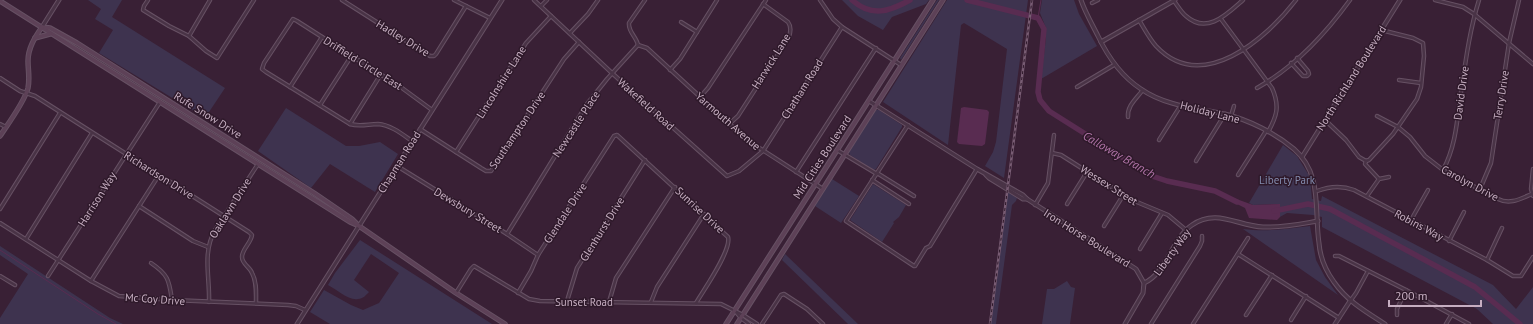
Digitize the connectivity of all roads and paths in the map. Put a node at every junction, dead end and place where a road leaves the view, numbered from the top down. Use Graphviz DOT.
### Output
graph roads {
  1 [pos="59,0"];
  2 [pos="148,0"];
  3 [pos="210,0"];
  4 [pos="254,0"];
  5 [pos="342,0"];
  6 [pos="454,0"];
  7 [pos="502,0"];
  8 [pos="534,0"];
  9 [pos="547,0"];
  10 [pos="598,0"];
  11 [pos="645,0"];
  12 [pos="717,0"];
  13 [pos="766,0"];
  14 [pos="820,0"];
  15 [pos="934,0"];
  16 [pos="943,0"];
  17 [pos="1081,0"];
  18 [pos="1098,0"];
  19 [pos="1175,0"];
  20 [pos="1242,0"];
  21 [pos="1296,0"];
  22 [pos="1350,0"];
  23 [pos="1400,0"];
  24 [pos="1435,0"];
  25 [pos="1479,0"];
  26 [pos="1520,0"];
  27 [pos="0,1"];
  28 [pos="1092,3"];
  29 [pos="763,4"];
  30 [pos="466,6"];
  31 [pos="541,6"];
  32 [pos="1474,14"];
  33 [pos="551,16"];
  34 [pos="490,18"];
  35 [pos="1221,19"];
  36 [pos="1139,20"];
  37 [pos="682,22"];
  38 [pos="42,27"];
  39 [pos="842,27"];
  40 [pos="1381,30"];
  41 [pos="697,32"];
  42 [pos="570,33"];
  43 [pos="51,34"];
  44 [pos="189,36"];
  45 [pos="322,37"];
  46 [pos="34,39"];
  47 [pos="579,42"];
  48 [pos="1101,42"];
  49 [pos="1509,42"];
  50 [pos="638,46"];
  51 [pos="876,48"];
  52 [pos="1244,49"];
  53 [pos="352,56"];
  54 [pos="1298,58"];
  55 [pos="895,61"];
  56 [pos="1291,63"];
  57 [pos="1533,64"];
  58 [pos="901,65"];
  59 [pos="1114,65"];
  60 [pos="670,70"];
  61 [pos="381,74"];
  62 [pos="613,74"];
  63 [pos="0,78"];
  64 [pos="1399,80"];
  65 [pos="1267,82"];
  66 [pos="1421,83"];
  67 [pos="290,87"];
  68 [pos="1077,87"];
  69 [pos="1258,88"];
  70 [pos="1142,91"];
  71 [pos="26,93"];
  72 [pos="700,97"];
  73 [pos="869,101"];
  74 [pos="160,102"];
  75 [pos="320,105"];
  76 [pos="876,105"];
  77 [pos="1181,105"];
  78 [pos="1234,106"];
  79 [pos="432,110"];
  80 [pos="60,113"];
  81 [pos="1225,114"];
  82 [pos="1231,116"];
  83 [pos="1377,116"];
  84 [pos="1128,117"];
  85 [pos="1325,120"];
  86 [pos="0,124"];
  87 [pos="350,124"];
  88 [pos="729,124"];
  89 [pos="908,125"];
  90 [pos="6,127"];
  91 [pos="1398,128"];
  92 [pos="420,129"];
  93 [pos="1267,131"];
  94 [pos="92,133"];
  95 [pos="615,135"];
  96 [pos="1054,135"];
  97 [pos="0,136"];
  98 [pos="1159,140"];
  99 [pos="412,141"];
  100 [pos="838,150"];
  101 [pos="763,151"];
  102 [pos="456,152"];
  103 [pos="126,154"];
  104 [pos="844,154"];
  105 [pos="1052,154"];
  106 [pos="1302,157"];
  107 [pos="645,160"];
  108 [pos="1366,161"];
  109 [pos="1196,162"];
  110 [pos="258,164"];
  111 [pos="397,166"];
  112 [pos="978,169"];
  113 [pos="1533,169"];
  114 [pos="1443,170"];
  115 [pos="796,172"];
  116 [pos="1088,172"];
  117 [pos="877,173"];
  118 [pos="159,175"];
  119 [pos="1238,175"];
  120 [pos="1389,177"];
  121 [pos="1379,179"];
  122 [pos="872,180"];
  123 [pos="815,184"];
  124 [pos="675,187"];
  125 [pos="823,189"];
  126 [pos="1480,189"];
  127 [pos="1428,190"];
  128 [pos="1317,191"];
  129 [pos="1124,194"];
  130 [pos="1533,195"];
  131 [pos="914,196"];
  132 [pos="1367,197"];
  133 [pos="909,204"];
  134 [pos="1035,204"];
  135 [pos="1067,204"];
  136 [pos="139,206"];
  137 [pos="0,209"];
  138 [pos="1464,212"];
  139 [pos="1162,213"];
  140 [pos="704,214"];
  141 [pos="224,216"];
  142 [pos="1411,220"];
  143 [pos="1318,221"];
  144 [pos="0,222"];
  145 [pos="359,226"];
  146 [pos="1104,226"];
  147 [pos="1502,228"];
  148 [pos="1186,230"];
  149 [pos="507,234"];
  150 [pos="784,234"];
  151 [pos="1202,236"];
  152 [pos="791,238"];
  153 [pos="1248,238"];
  154 [pos="26,239"];
  155 [pos="1449,241"];
  156 [pos="208,247"];
  157 [pos="1140,249"];
  158 [pos="1238,254"];
  159 [pos="538,255"];
  160 [pos="1335,256"];
  161 [pos="58,260"];
  162 [pos="1487,260"];
  163 [pos="1532,260"];
  164 [pos="151,263"];
  165 [pos="1368,271"];
  166 [pos="1272,275"];
  167 [pos="0,276"];
  168 [pos="48,276"];
  169 [pos="91,281"];
  170 [pos="1144,283"];
  171 [pos="15,285"];
  172 [pos="1406,290"];
  173 [pos="456,292"];
  174 [pos="518,292"];
  175 [pos="1306,296"];
  176 [pos="172,300"];
  177 [pos="567,301"];
  178 [pos="1350,301"];
  179 [pos="209,302"];
  180 [pos="609,302"];
  181 [pos="651,302"];
  182 [pos="256,303"];
  183 [pos="696,303"];
  184 [pos="305,310"];
  185 [pos="735,311"];
  186 [pos="1452,314"];
  187 [pos="1246,315"];
  188 [pos="1397,315"];
  189 [pos="742,317"];
  190 [pos="1339,318"];
  191 [pos="1290,320"];
  192 [pos="1383,323"];
  193 [pos="296,324"];
  194 [pos="505,324"];
  195 [pos="726,324"];
  196 [pos="737,324"];
  197 [pos="750,324"];
  198 [pos="757,324"];
  199 [pos="762,324"];
  200 [pos="823,324"];
  201 [pos="1125,324"];
  202 [pos="1151,324"];
  203 [pos="1193,324"];
  204 [pos="1335,324"];
  205 [pos="1446,324"];
  206 [pos="1469,324"];
  1 -- 38 [label="street"];
  2 -- 44 [label="street"];
  3 -- 44 [label="street"];
  4 -- 44 [label="street"];
  5 -- 30 [label="street, Hadley Drive"];
  6 -- 30 [label="street"];
  7 -- 34 [label="street, Chapman Road"];
  8 -- 31 [label="street, Wakefield Road"];
  9 -- 31 [label="street"];
  10 -- 42 [label="street"];
  11 -- 50 [label="street"];
  12 -- 41 [label="street"];
  13 -- 29 [label="street"];
  14 -- 39 [label="street"];
  15 -- 55 [label="main road, Mid Cities Boulevard"];
  16 -- 58 [label="main road, Mid Cities Boulevard"];
  17 -- 48 [label="street, Holiday Lane"];
  18 -- 28 [label="street"];
  19 -- 35 [label="street"];
  19 -- 36 [label="street"];
  20 -- 35 [label="street"];
  21 -- 52 [label="street"];
  22 -- 54 [label="street"];
  23 -- 40 [label="street, North Richland Boulevard"];
  24 -- 32 [label="street"];
  25 -- 32 [label="street, David Drive"];
  26 -- 49 [label="street, Terry Drive"];
  27 -- 38 [label="main road, Rufe Snow Drive"];
  29 -- 72 [label="street"];
  29 -- 88 [label="street, Harwick Lane"];
  30 -- 34 [label="street"];
  31 -- 33 [label="street, Wakefield Road"];
  32 -- 49 [label="street"];
  32 -- 114 [label="street, David Drive"];
  33 -- 42 [label="street, Wakefield Road"];
  33 -- 102 [label="street, Lincolnshire Lane"];
  34 -- 79 [label="street, Chapman Road"];
  35 -- 52 [label="street"];
  36 -- 48 [label="street"];
  36 -- 52 [label="street"];
  37 -- 41 [label="street"];
  38 -- 43 [label="main road, Rufe Snow Drive"];
  38 -- 46 [label="main road"];
  38 -- 145 [label="main road, Rufe Snow Drive"];
  39 -- 51 [label="street"];
  39 -- 101 [label="street, Chatham Road"];
  40 -- 66 [label="street"];
  40 -- 85 [label="street, North Richland Boulevard"];
  41 -- 60 [label="street"];
  42 -- 47 [label="street, Wakefield Road"];
  43 -- 46 [label="main road"];
  43 -- 74 [label="main road, Rufe Snow Drive"];
  45 -- 53 [label="street, Driffield Circle East"];
  45 -- 67 [label="street"];
  45 -- 67 [label="street, Driffield Circle East"];
  46 -- 71 [label="main road"];
  47 -- 62 [label="street, Wakefield Road"];
  47 -- 102 [label="street, Southampton Drive"];
  48 -- 59 [label="street, Holiday Lane"];
  49 -- 57 [label="street"];
  49 -- 126 [label="street, Terry Drive"];
  50 -- 60 [label="street, Yarmouth Avenue"];
  50 -- 62 [label="street, Newcastle Place"];
  51 -- 55 [label="street"];
  51 -- 115 [label="street"];
  52 -- 65 [label="street"];
  53 -- 61 [label="street, Driffield Circle East"];
  53 -- 75 [label="street"];
  54 -- 56 [label="street"];
  54 -- 56 [label="street"];
  55 -- 58 [label="street"];
  55 -- 73 [label="main road, Mid Cities Boulevard"];
  56 -- 65 [label="street"];
  58 -- 76 [label="main road, Mid Cities Boulevard"];
  59 -- 68 [label="street"];
  59 -- 70 [label="street, Holiday Lane"];
  60 -- 72 [label="street, Yarmouth Avenue"];
  61 -- 79 [label="street, Driffield Circle East"];
  61 -- 87 [label="street"];
  62 -- 101 [label="street, Wakefield Road"];
  62 -- 149 [label="street, Newcastle Place"];
  63 -- 71 [label="street, Richardson Drive"];
  64 -- 66 [label="street"];
  65 -- 69 [label="street"];
  65 -- 93 [label="street"];
  66 -- 91 [label="street"];
  67 -- 75 [label="street"];
  70 -- 77 [label="street, Holiday Lane"];
  70 -- 84 [label="street"];
  71 -- 80 [label="street, Richardson Drive"];
  71 -- 90 [label="main road"];
  72 -- 88 [label="street, Yarmouth Avenue"];
  73 -- 76 [label="street, Iron Horse Boulevard"];
  73 -- 100 [label="main road, Mid Cities Boulevard"];
  74 -- 103 [label="street, Harrison Way"];
  74 -- 110 [label="main road, Rufe Snow Drive"];
  75 -- 87 [label="street"];
  76 -- 89 [label="street, Iron Horse Boulevard"];
  76 -- 104 [label="main road, Mid Cities Boulevard"];
  77 -- 81 [label="street, Holiday Lane"];
  77 -- 98 [label="street"];
  78 -- 82 [label="street"];
  79 -- 92 [label="street, Chapman Road"];
  80 -- 94 [label="street, Richardson Drive"];
  80 -- 137 [label="street"];
  81 -- 82 [label="street, Holiday Lane"];
  81 -- 109 [label="street"];
  82 -- 93 [label="street, Holiday Lane"];
  83 -- 91 [label="street, Carolyn Drive"];
  85 -- 106 [label="street, North Richland Boulevard"];
  85 -- 108 [label="street"];
  86 -- 90 [label="street"];
  87 -- 99 [label="street"];
  88 -- 101 [label="street, Yarmouth Avenue"];
  89 -- 112 [label="street, Iron Horse Boulevard"];
  89 -- 117 [label="street"];
  90 -- 97 [label="main road"];
  91 -- 108 [label="street"];
  91 -- 114 [label="street, Carolyn Drive"];
  92 -- 99 [label="street, Chapman Road"];
  92 -- 102 [label="street, Southampton Drive"];
  93 -- 106 [label="street, Holiday Lane"];
  93 -- 119 [label="street"];
  94 -- 103 [label="street, Richardson Drive"];
  94 -- 154 [label="street"];
  95 -- 107 [label="street, Sunrise Drive"];
  95 -- 159 [label="street, Glendale Drive"];
  96 -- 105 [label="street"];
  99 -- 111 [label="street, Chapman Road"];
  100 -- 104 [label="street"];
  100 -- 123 [label="main road, Mid Cities Boulevard"];
  101 -- 115 [label="street, Yarmouth Avenue"];
  103 -- 118 [label="street, Richardson Drive"];
  103 -- 161 [label="street, Harrison Way"];
  104 -- 117 [label="street"];
  104 -- 125 [label="main road, Mid Cities Boulevard"];
  105 -- 116 [label="street, Wessex Street"];
  105 -- 134 [label="street"];
  106 -- 128 [label="street, Holiday Lane"];
  107 -- 124 [label="street, Sunrise Drive"];
  107 -- 177 [label="street, Glenhurst Drive"];
  108 -- 121 [label="street"];
  110 -- 141 [label="street, Oaklawn Drive"];
  110 -- 145 [label="main road, Rufe Snow Drive"];
  111 -- 145 [label="street, Chapman Road"];
  111 -- 149 [label="street, Dewsbury Street"];
  112 -- 122 [label="street"];
  112 -- 134 [label="street, Iron Horse Boulevard"];
  113 -- 130 [label="street"];
  114 -- 126 [label="street, Carolyn Drive"];
  115 -- 123 [label="street, Yarmouth Avenue"];
  116 -- 129 [label="street, Wessex Street"];
  116 -- 135 [label="street"];
  117 -- 122 [label="street"];
  117 -- 131 [label="street"];
  118 -- 136 [label="street"];
  118 -- 141 [label="street, Richardson Drive"];
  120 -- 121 [label="street"];
  121 -- 132 [label="street"];
  122 -- 133 [label="street"];
  123 -- 125 [label="street, Yarmouth Avenue"];
  123 -- 150 [label="main road, Mid Cities Boulevard"];
  124 -- 140 [label="street, Sunrise Drive"];
  124 -- 180 [label="street"];
  125 -- 152 [label="main road, Mid Cities Boulevard"];
  126 -- 130 [label="street, Carolyn Drive"];
  127 -- 142 [label="street"];
  128 -- 132 [label="street, Robins Way"];
  128 -- 143 [label="street, Holiday Lane"];
  129 -- 139 [label="street, Wessex Street"];
  129 -- 146 [label="street"];
  132 -- 142 [label="street, Robins Way"];
  134 -- 170 [label="street, Iron Horse Boulevard"];
  136 -- 156 [label="street"];
  136 -- 169 [label="street"];
  138 -- 155 [label="street"];
  139 -- 148 [label="street, Wessex Street"];
  139 -- 157 [label="street"];
  140 -- 181 [label="street"];
  140 -- 183 [label="street, Sunrise Drive"];
  141 -- 156 [label="street, Oaklawn Drive"];
  141 -- 182 [label="street, Richardson Drive"];
  142 -- 155 [label="street, Robins Way"];
  143 -- 148 [label="street, Liberty Way"];
  143 -- 178 [label="street, Holiday Lane"];
  144 -- 154 [label="street, Mc Coy Drive"];
  145 -- 173 [label="main road, Rufe Snow Drive"];
  145 -- 184 [label="street, Chapman Road"];
  147 -- 162 [label="street"];
  148 -- 170 [label="street, Liberty Way"];
  149 -- 159 [label="street, Dewsbury Street"];
  150 -- 152 [label="main road"];
  150 -- 185 [label="main road, Mid Cities Boulevard"];
  151 -- 202 [label="street"];
  152 -- 189 [label="main road, Mid Cities Boulevard"];
  153 -- 158 [label="street"];
  154 -- 161 [label="street, Mc Coy Drive"];
  155 -- 162 [label="street, Robins Way"];
  156 -- 179 [label="street, Oaklawn Drive"];
  158 -- 166 [label="street"];
  158 -- 203 [label="street"];
  159 -- 174 [label="street, Glendale Drive"];
  160 -- 165 [label="street"];
  161 -- 168 [label="street, Harrison Way"];
  161 -- 169 [label="street, Mc Coy Drive"];
  162 -- 163 [label="street, Robins Way"];
  164 -- 176 [label="street"];
  165 -- 172 [label="street"];
  165 -- 178 [label="street"];
  166 -- 175 [label="street"];
  166 -- 187 [label="street"];
  167 -- 171 [label="street"];
  169 -- 176 [label="street, Mc Coy Drive"];
  170 -- 201 [label="street"];
  172 -- 186 [label="street"];
  172 -- 188 [label="street"];
  173 -- 174 [label="street, Sunset Road"];
  173 -- 194 [label="main road, Rufe Snow Drive"];
  174 -- 177 [label="street, Sunset Road"];
  175 -- 190 [label="street"];
  175 -- 191 [label="street"];
  176 -- 179 [label="street, Mc Coy Drive"];
  177 -- 180 [label="street, Sunset Road"];
  178 -- 190 [label="street"];
  178 -- 192 [label="street, Holiday Lane"];
  179 -- 182 [label="street, Mc Coy Drive"];
  180 -- 181 [label="street, Sunset Road"];
  181 -- 183 [label="street, Sunset Road"];
  182 -- 184 [label="street, Mc Coy Drive"];
  183 -- 185 [label="street, Sunset Road"];
  184 -- 193 [label="street, Chapman Road"];
  185 -- 189 [label="street"];
  185 -- 195 [label="main road, Mid Cities Boulevard"];
  186 -- 205 [label="street"];
  186 -- 206 [label="street"];
  189 -- 196 [label="main road, Mid Cities Boulevard"];
  189 -- 197 [label="street"];
  189 -- 198 [label="street"];
  190 -- 204 [label="street"];
  199 -- 200 [label="street"];
}
